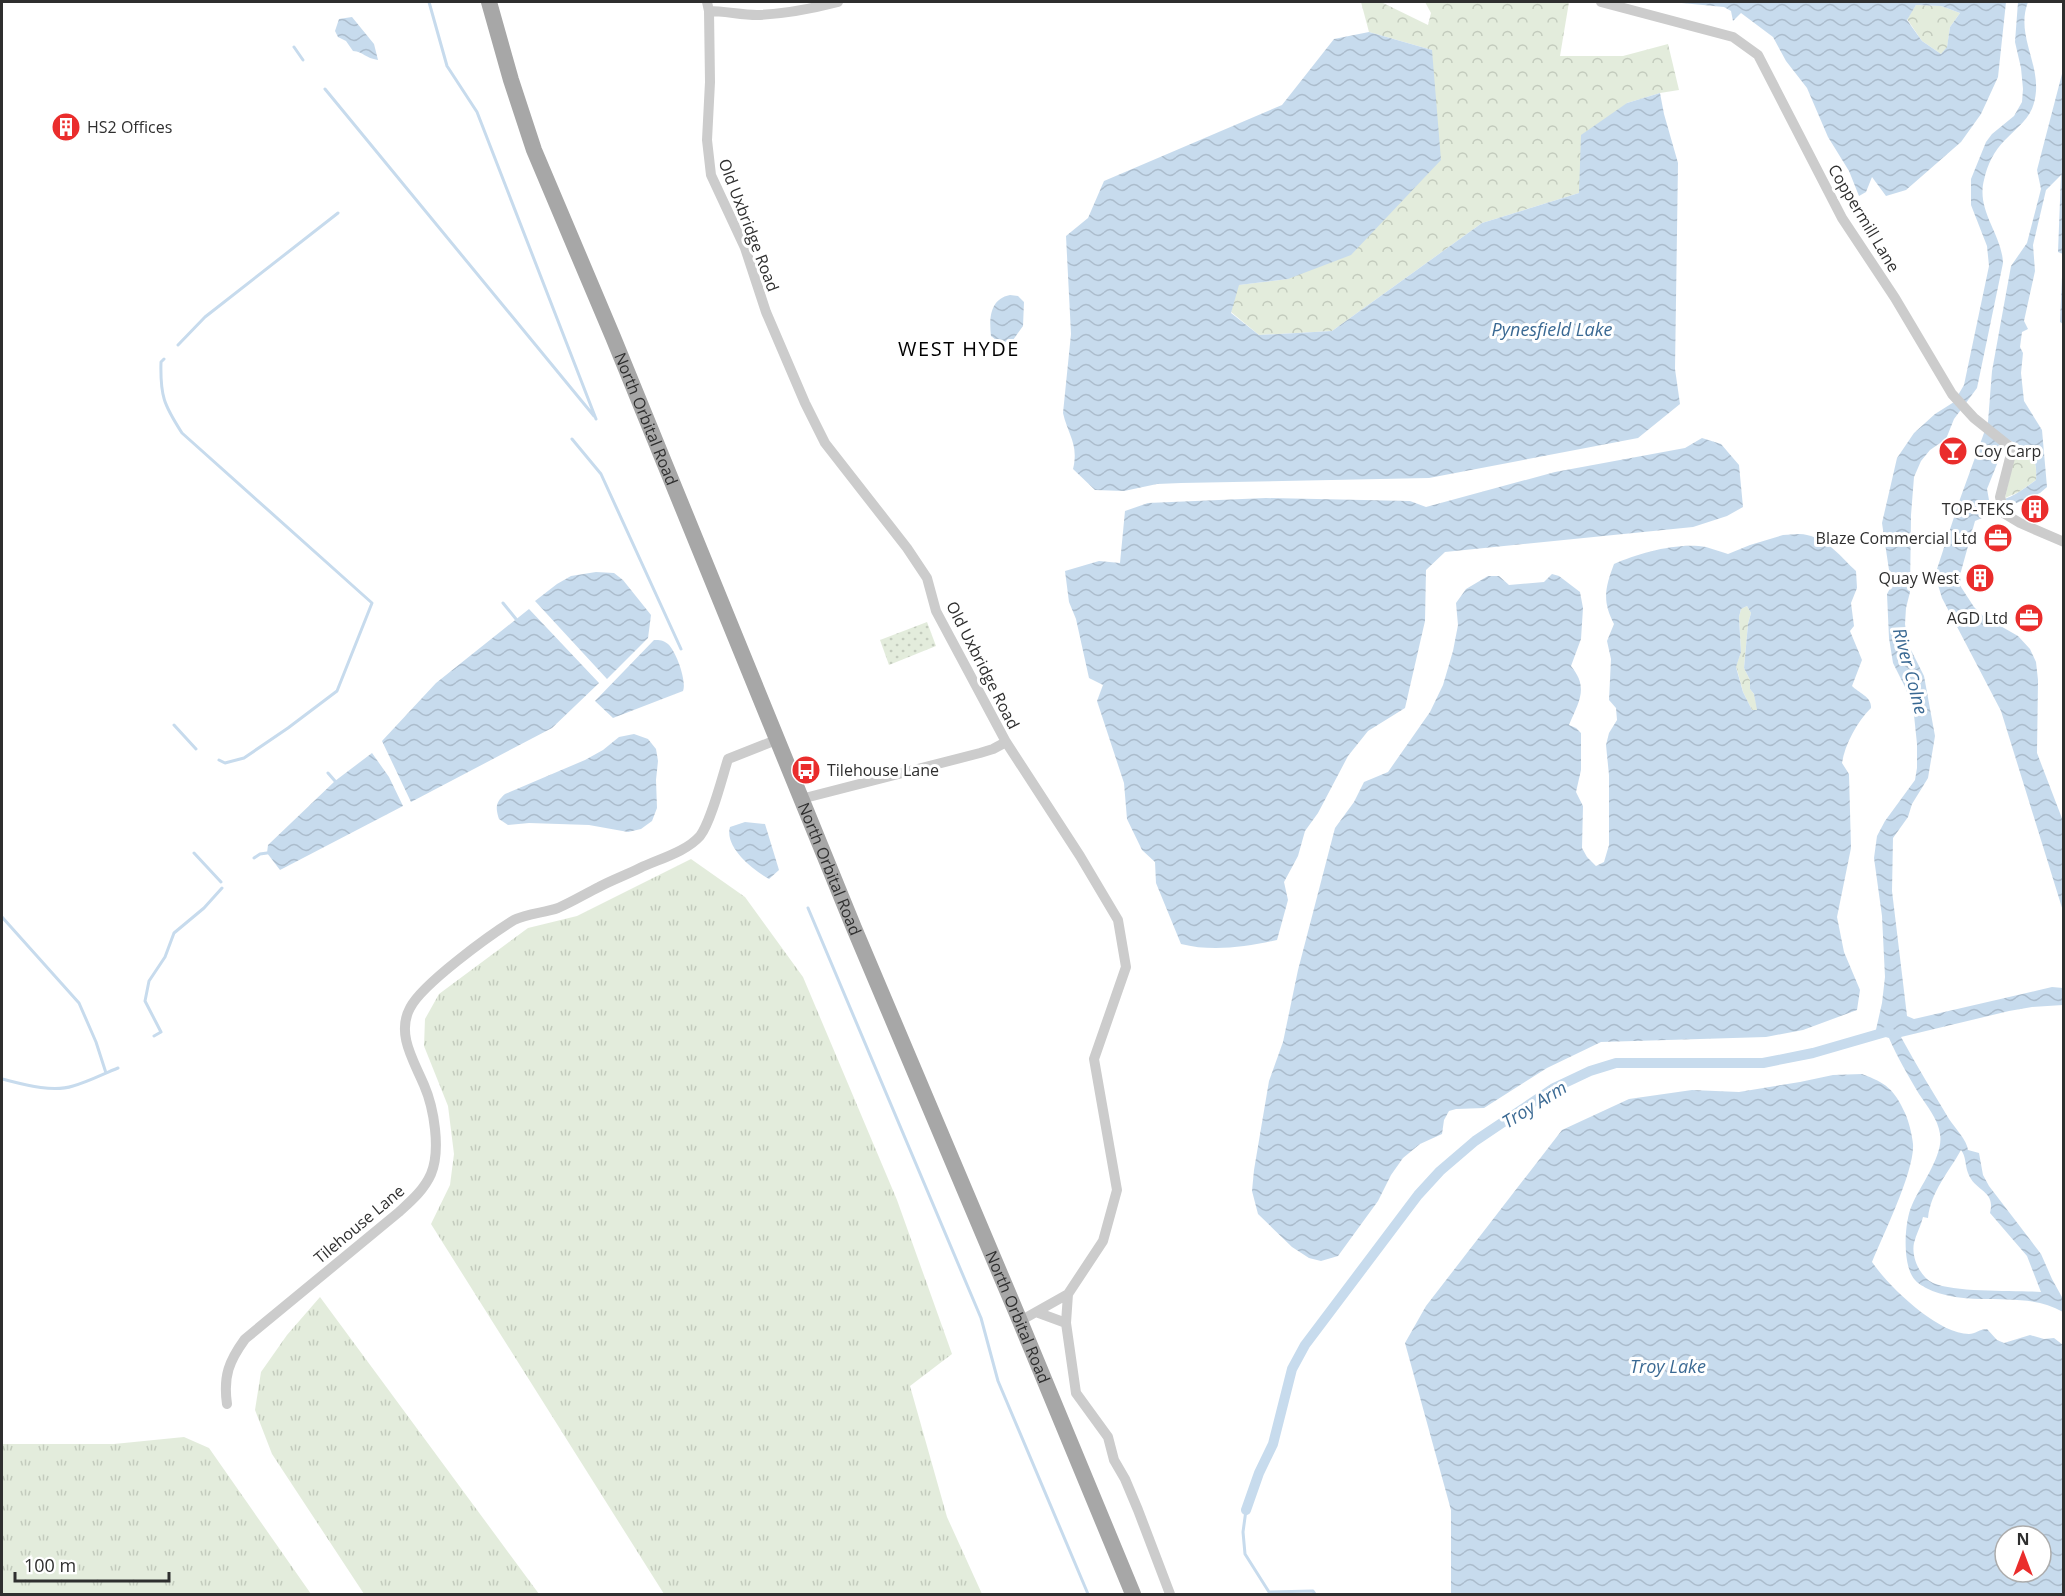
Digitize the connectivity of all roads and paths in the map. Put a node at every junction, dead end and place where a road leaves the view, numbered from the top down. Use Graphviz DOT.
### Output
graph roads {
  1 [pos="489,2"];
  2 [pos="838,2"];
  3 [pos="1601,2"];
  4 [pos="708,6"];
  5 [pos="2064,542"];
  6 [pos="776,740"];
  7 [pos="1006,742"];
  8 [pos="801,799"];
  9 [pos="1068,1294"];
  10 [pos="1036,1312"];
  11 [pos="1020,1321"];
  12 [pos="1066,1323"];
  13 [pos="227,1404"];
  14 [pos="1133,1594"];
  15 [pos="1170,1594"];
  1 -- 6 [label="main road, North Orbital Road"];
  2 -- 4 [label="street"];
  3 -- 5 [label="street, Coppermill Lane"];
  4 -- 7 [label="street, Old Uxbridge Road"];
  6 -- 8 [label="main road, North Orbital Road"];
  6 -- 13 [label="street, Tilehouse Lane"];
  7 -- 8 [label="street"];
  7 -- 9 [label="street, Old Uxbridge Road"];
  8 -- 11 [label="main road, North Orbital Road"];
  9 -- 10 [label="street, Old Uxbridge Road"];
  9 -- 12 [label="street"];
  10 -- 11 [label="street, Old Uxbridge Road"];
  10 -- 12 [label="street"];
  11 -- 14 [label="main road, North Orbital Road"];
  12 -- 15 [label="street"];
}
